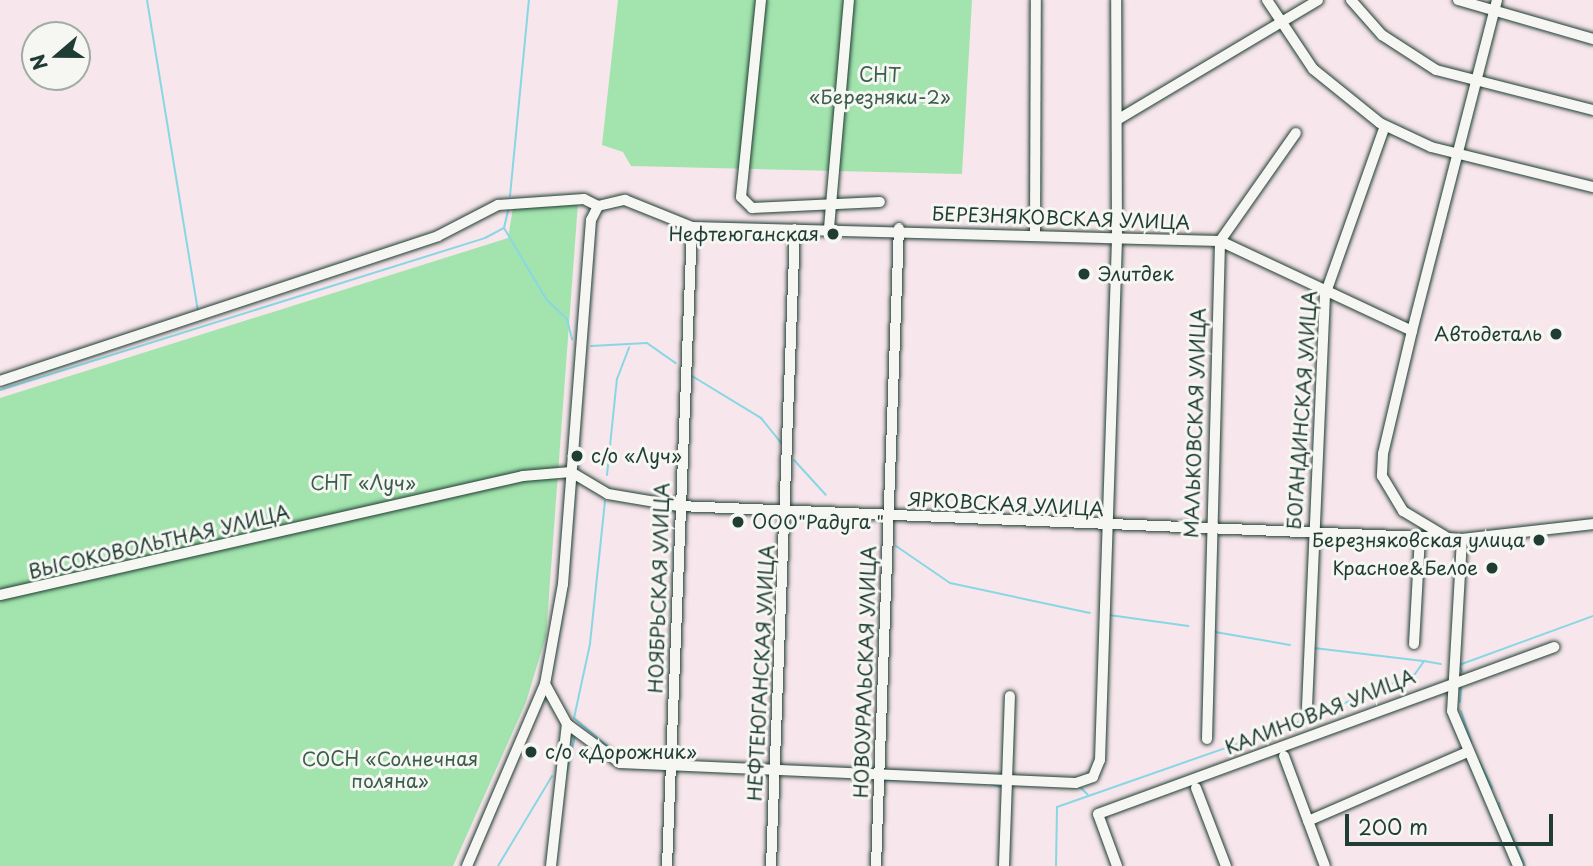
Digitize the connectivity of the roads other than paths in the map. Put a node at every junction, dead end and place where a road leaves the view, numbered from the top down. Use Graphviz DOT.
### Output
graph roads {
  1 [pos="761,0"];
  2 [pos="849,0"];
  3 [pos="1036,0"];
  4 [pos="1116,0"];
  5 [pos="1266,0"];
  6 [pos="1318,0"];
  7 [pos="1351,0"];
  8 [pos="1458,0"];
  9 [pos="1497,0"];
  10 [pos="1493,14"];
  11 [pos="1279,23"];
  12 [pos="1593,39"];
  13 [pos="1476,85"];
  14 [pos="1593,110"];
  15 [pos="1117,120"];
  16 [pos="1385,126"];
  17 [pos="1296,132"];
  18 [pos="1459,155"];
  19 [pos="1593,187"];
  20 [pos="880,202"];
  21 [pos="827,205"];
  22 [pos="598,206"];
  23 [pos="692,226"];
  24 [pos="829,228"];
  25 [pos="899,228"];
  26 [pos="795,229"];
  27 [pos="1035,236"];
  28 [pos="1117,240"];
  29 [pos="1220,241"];
  30 [pos="1325,295"];
  31 [pos="1412,331"];
  32 [pos="0,381"];
  33 [pos="571,472"];
  34 [pos="679,506"];
  35 [pos="786,511"];
  36 [pos="888,516"];
  37 [pos="1593,524"];
  38 [pos="1105,526"];
  39 [pos="1208,529"];
  40 [pos="1311,534"];
  41 [pos="1420,537"];
  42 [pos="1448,538"];
  43 [pos="1462,539"];
  44 [pos="0,596"];
  45 [pos="1414,645"];
  46 [pos="1555,647"];
  47 [pos="1453,680"];
  48 [pos="545,684"];
  49 [pos="1010,696"];
  50 [pos="1307,707"];
  51 [pos="567,724"];
  52 [pos="1207,739"];
  53 [pos="1465,753"];
  54 [pos="1284,756"];
  55 [pos="671,767"];
  56 [pos="774,771"];
  57 [pos="878,775"];
  58 [pos="1007,780"];
  59 [pos="1196,788"];
  60 [pos="1308,821"];
  61 [pos="467,866"];
  62 [pos="551,866"];
  63 [pos="667,866"];
  64 [pos="771,866"];
  65 [pos="876,866"];
  66 [pos="1004,866"];
  67 [pos="1117,866"];
  68 [pos="1226,866"];
  69 [pos="1325,866"];
  70 [pos="1518,866"];
  1 -- 21 [label="street"];
  2 -- 21 [label="street"];
  3 -- 27 [label="street"];
  4 -- 15 [label="street"];
  5 -- 11 [label="street"];
  6 -- 11 [label="street"];
  7 -- 13 [label="street"];
  8 -- 10 [label="street"];
  9 -- 10 [label="street"];
  10 -- 12 [label="street"];
  10 -- 13 [label="street"];
  11 -- 15 [label="street"];
  11 -- 16 [label="street"];
  13 -- 14 [label="street"];
  13 -- 18 [label="street"];
  15 -- 28 [label="street"];
  16 -- 18 [label="street"];
  16 -- 30 [label="street, БОГАНДИНСКАЯ УЛИЦА"];
  17 -- 29 [label="street"];
  18 -- 19 [label="street"];
  18 -- 31 [label="street"];
  20 -- 21 [label="street"];
  21 -- 24 [label="street"];
  22 -- 23 [label="street, БЕРЕЗНЯКОВСКАЯ УЛИЦА"];
  22 -- 32 [label="street, БЕРЕЗНЯКОВСКАЯ УЛИЦА"];
  22 -- 33 [label="street"];
  23 -- 26 [label="street, БЕРЕЗНЯКОВСКАЯ УЛИЦА"];
  23 -- 34 [label="street, НОЯБРЬСКАЯ УЛИЦА"];
  24 -- 25 [label="street, БЕРЕЗНЯКОВСКАЯ УЛИЦА"];
  24 -- 26 [label="street, БЕРЕЗНЯКОВСКАЯ УЛИЦА"];
  25 -- 27 [label="street, БЕРЕЗНЯКОВСКАЯ УЛИЦА"];
  25 -- 36 [label="street, НОВОУРАЛЬСКАЯ УЛИЦА"];
  26 -- 35 [label="street, НЕФТЕЮГАНСКАЯ УЛИЦА"];
  27 -- 28 [label="street, БЕРЕЗНЯКОВСКАЯ УЛИЦА"];
  28 -- 29 [label="street, БЕРЕЗНЯКОВСКАЯ УЛИЦА"];
  28 -- 38 [label="street"];
  29 -- 30 [label="street, БЕРЕЗНЯКОВСКАЯ УЛИЦА"];
  29 -- 39 [label="street, МАЛЬКОВСКАЯ УЛИЦА"];
  30 -- 31 [label="street, БЕРЕЗНЯКОВСКАЯ УЛИЦА"];
  30 -- 40 [label="street, БОГАНДИНСКАЯ УЛИЦА"];
  31 -- 42 [label="street"];
  33 -- 34 [label="street, ЯРКОВСКАЯ УЛИЦА"];
  33 -- 44 [label="street, ВЫСОКОВОЛЬТНАЯ УЛИЦА"];
  33 -- 48 [label="street"];
  34 -- 35 [label="street, ЯРКОВСКАЯ УЛИЦА"];
  34 -- 55 [label="street, НОЯБРЬСКАЯ УЛИЦА"];
  35 -- 36 [label="street, ЯРКОВСКАЯ УЛИЦА"];
  35 -- 56 [label="street, НЕФТЕЮГАНСКАЯ УЛИЦА"];
  36 -- 38 [label="street, ЯРКОВСКАЯ УЛИЦА"];
  36 -- 57 [label="street, НОВОУРАЛЬСКАЯ УЛИЦА"];
  37 -- 43 [label="street"];
  38 -- 39 [label="street, ЯРКОВСКАЯ УЛИЦА"];
  38 -- 58 [label="street"];
  39 -- 40 [label="street, ЯРКОВСКАЯ УЛИЦА"];
  39 -- 52 [label="street, МАЛЬКОВСКАЯ УЛИЦА"];
  40 -- 41 [label="street, ЯРКОВСКАЯ УЛИЦА"];
  40 -- 50 [label="street, БОГАНДИНСКАЯ УЛИЦА"];
  41 -- 42 [label="street, ЯРКОВСКАЯ УЛИЦА"];
  41 -- 45 [label="street"];
  42 -- 43 [label="street"];
  43 -- 47 [label="street"];
  46 -- 47 [label="street, КАЛИНОВАЯ УЛИЦА"];
  47 -- 53 [label="street"];
  47 -- 67 [label="street, КАЛИНОВАЯ УЛИЦА"];
  48 -- 51 [label="street"];
  48 -- 61 [label="street"];
  49 -- 58 [label="street"];
  51 -- 55 [label="street"];
  51 -- 62 [label="street"];
  53 -- 60 [label="street"];
  53 -- 70 [label="street"];
  54 -- 60 [label="street"];
  55 -- 56 [label="street"];
  55 -- 63 [label="street, НОЯБРЬСКАЯ УЛИЦА"];
  56 -- 57 [label="street"];
  56 -- 64 [label="street, НЕФТЕЮГАНСКАЯ УЛИЦА"];
  57 -- 58 [label="street"];
  57 -- 65 [label="street, НОВОУРАЛЬСКАЯ УЛИЦА"];
  58 -- 66 [label="street"];
  59 -- 68 [label="street"];
  60 -- 69 [label="street"];
}
